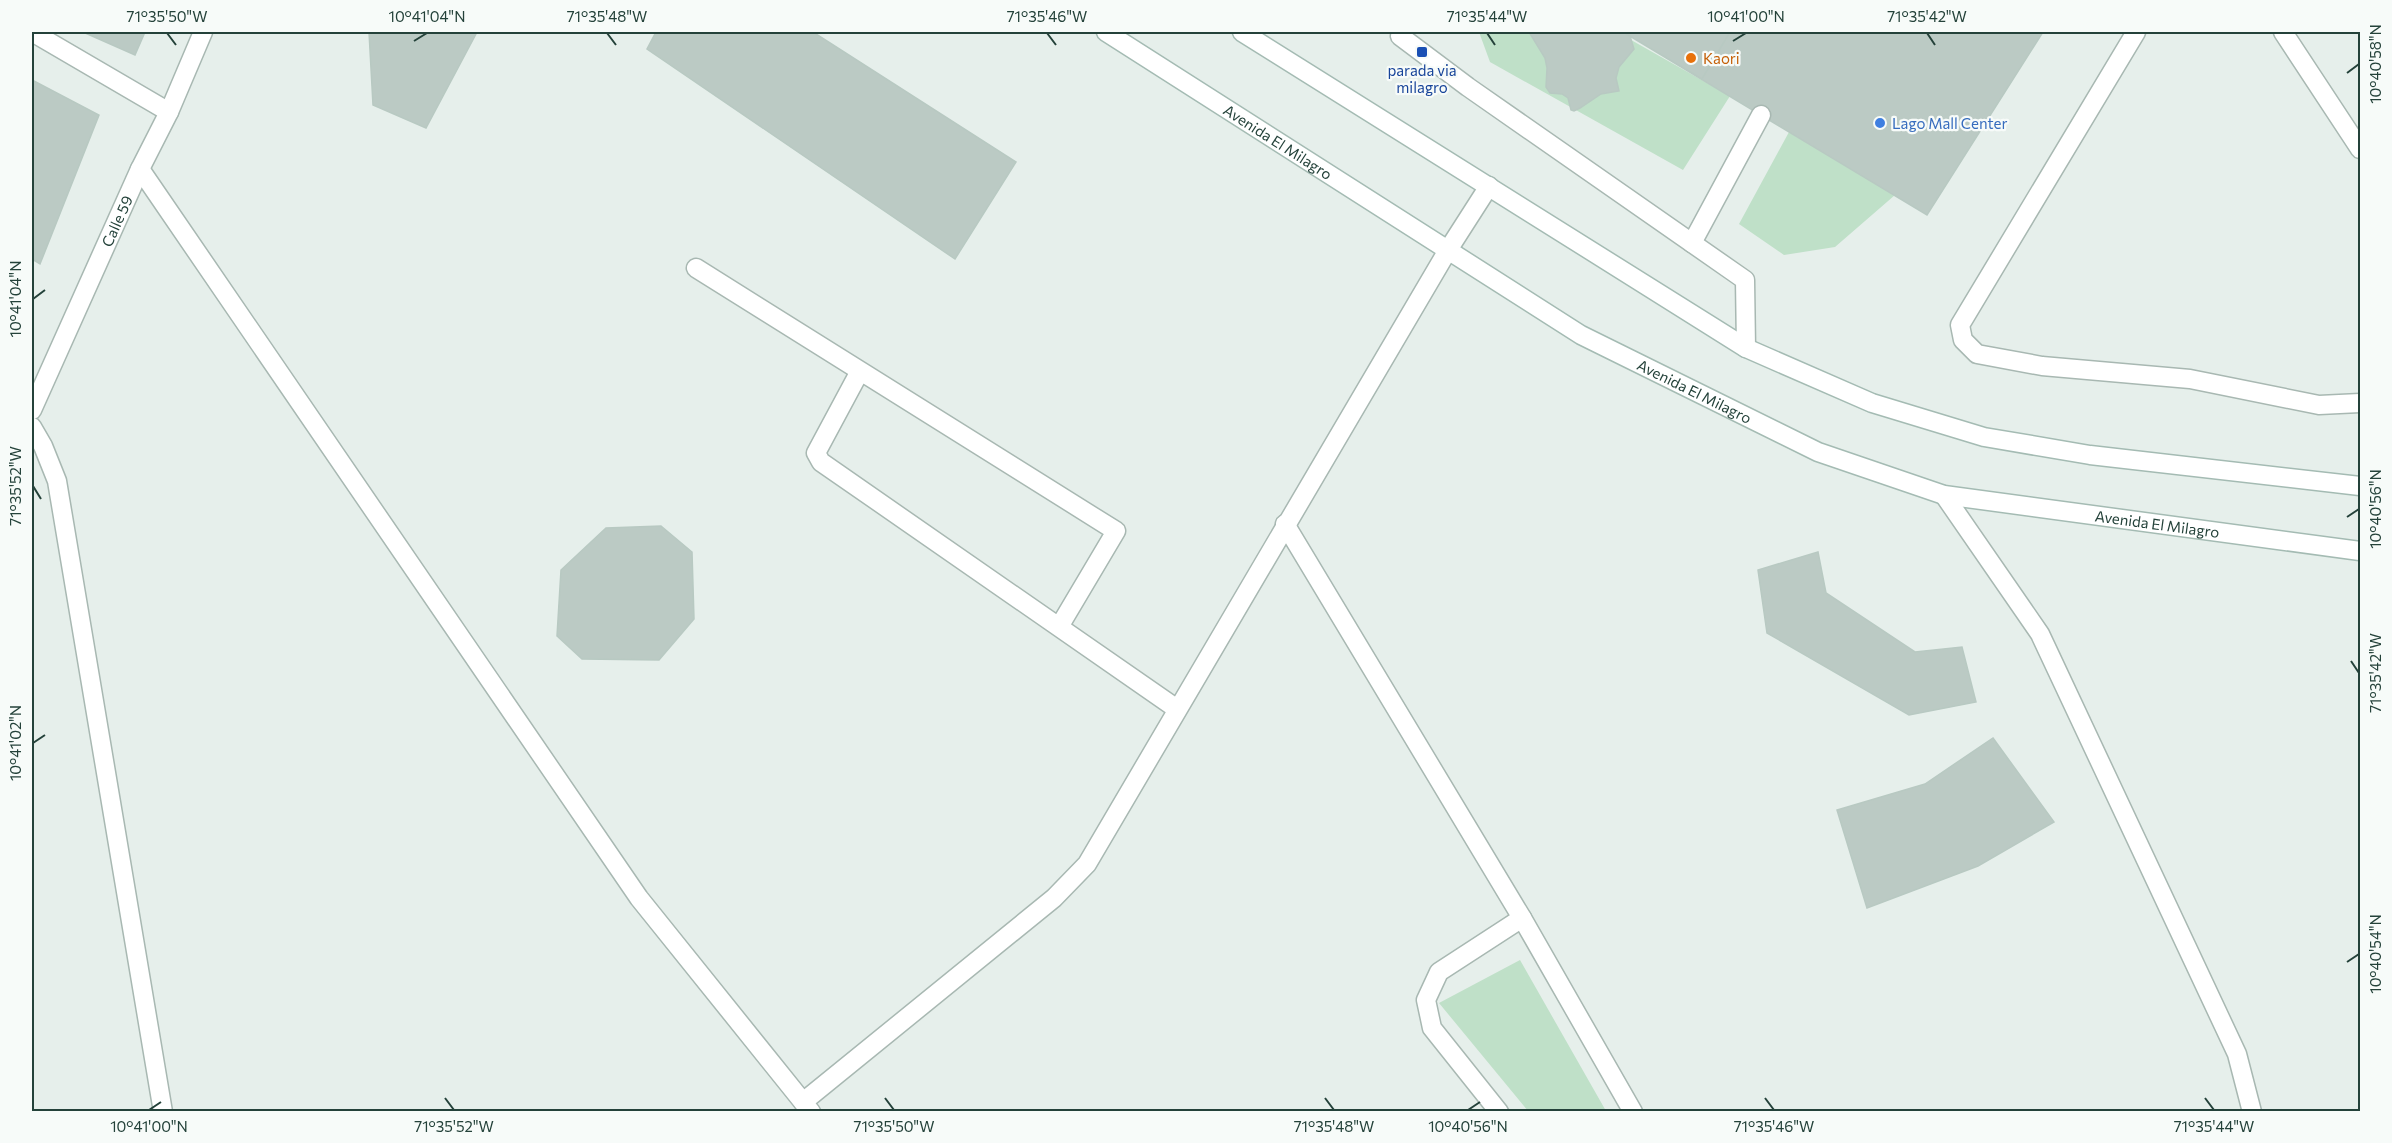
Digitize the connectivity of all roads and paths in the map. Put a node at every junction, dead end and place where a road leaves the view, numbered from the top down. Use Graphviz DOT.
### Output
graph roads {
  1 [pos="32,32"];
  2 [pos="203,32"];
  3 [pos="1106,32"];
  4 [pos="1242,32"];
  5 [pos="2136,32"];
  6 [pos="2283,32"];
  7 [pos="1399,33"];
  8 [pos="169,112"];
  9 [pos="1761,115"];
  10 [pos="2361,149"];
  11 [pos="140,169"];
  12 [pos="1490,186"];
  13 [pos="1692,243"];
  14 [pos="1448,250"];
  15 [pos="696,268"];
  16 [pos="1746,348"];
  17 [pos="860,371"];
  18 [pos="2361,403"];
  19 [pos="32,410"];
  20 [pos="32,427"];
  21 [pos="2361,486"];
  22 [pos="1944,495"];
  23 [pos="1285,524"];
  24 [pos="2361,551"];
  25 [pos="1059,627"];
  26 [pos="1177,709"];
  27 [pos="1522,918"];
  28 [pos="807,1107"];
  29 [pos="163,1112"];
  30 [pos="1499,1112"];
  31 [pos="1633,1112"];
  32 [pos="2252,1112"];
  1 -- 8 [label="street"];
  2 -- 8 [label="street, Calle 59"];
  3 -- 14 [label="street, Avenida El Milagro"];
  4 -- 12 [label="street"];
  5 -- 18 [label="street"];
  6 -- 10 [label="street"];
  7 -- 13 [label="street"];
  8 -- 11 [label="street, Calle 59"];
  9 -- 13 [label="street"];
  11 -- 19 [label="street, Calle 59"];
  11 -- 28 [label="street"];
  12 -- 14 [label="street"];
  12 -- 16 [label="street"];
  13 -- 16 [label="street"];
  14 -- 22 [label="street, Avenida El Milagro"];
  14 -- 23 [label="street"];
  15 -- 17 [label="street"];
  16 -- 21 [label="street"];
  17 -- 25 [label="street"];
  17 -- 25 [label="street"];
  20 -- 29 [label="street"];
  22 -- 24 [label="street, Avenida El Milagro"];
  22 -- 32 [label="street"];
  23 -- 26 [label="street"];
  23 -- 27 [label="street"];
  25 -- 26 [label="street"];
  26 -- 28 [label="street"];
  27 -- 30 [label="street"];
  27 -- 31 [label="street"];
}
